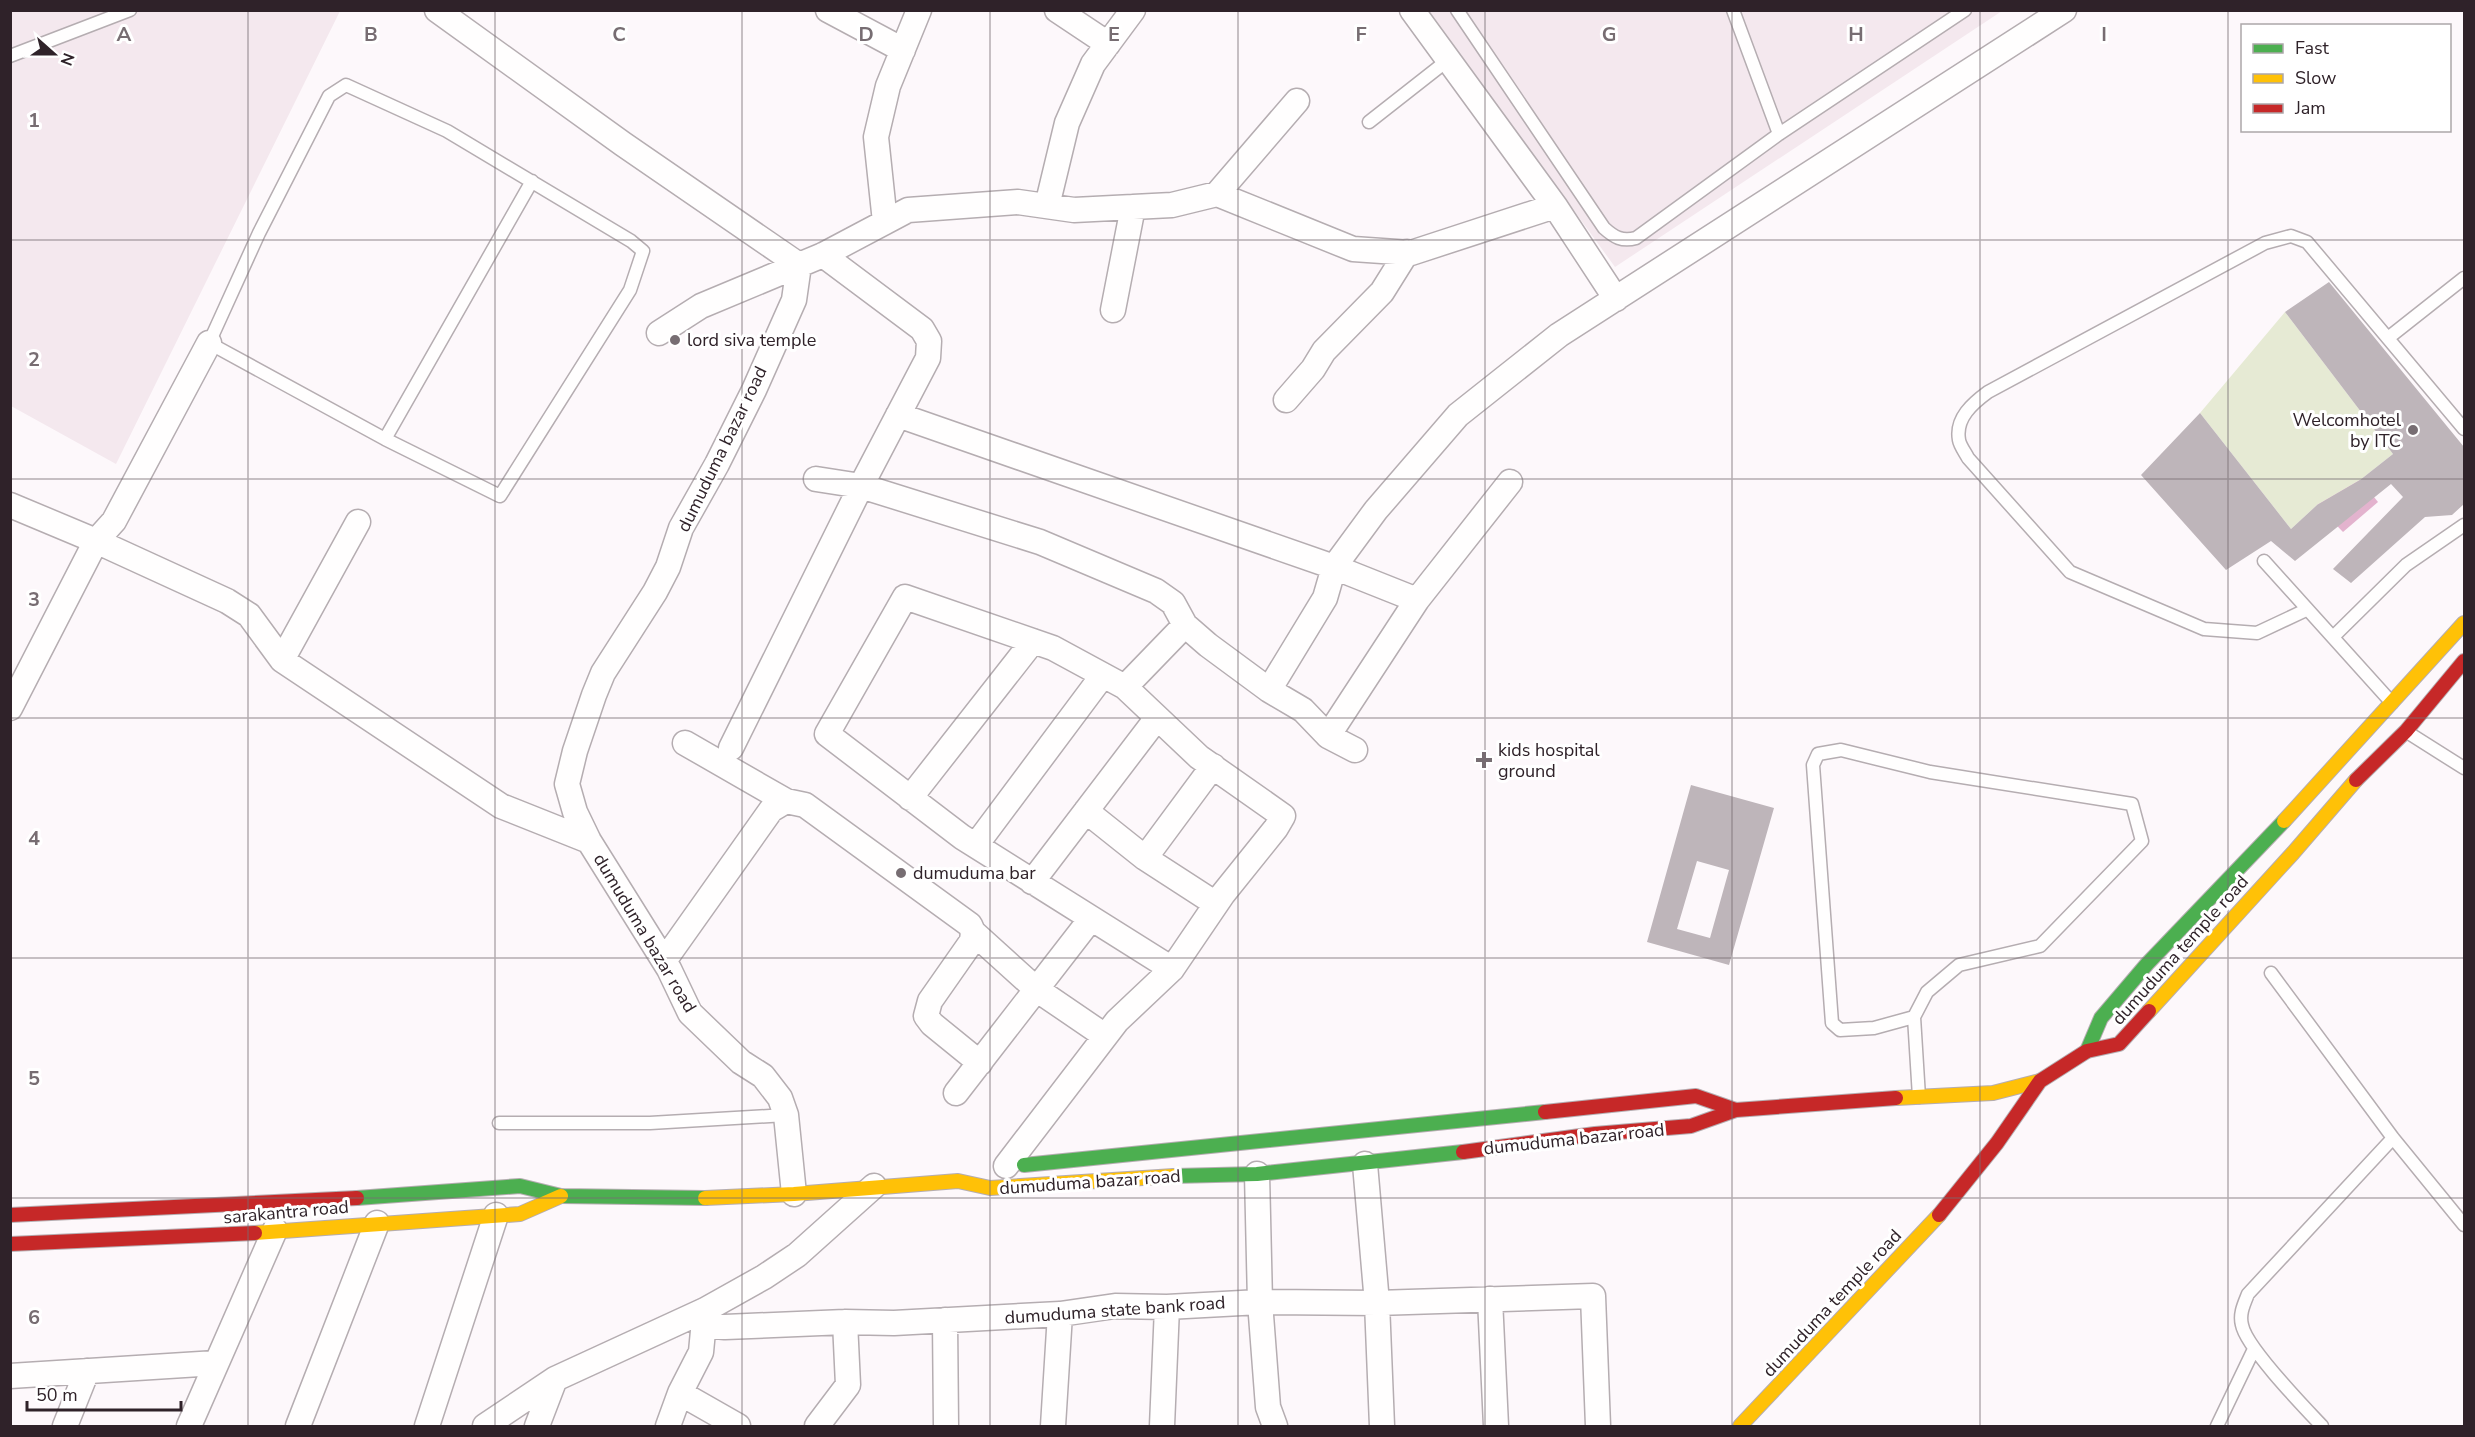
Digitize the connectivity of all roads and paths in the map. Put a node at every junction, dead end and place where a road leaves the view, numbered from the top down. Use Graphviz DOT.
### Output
graph roads {
  1 [pos="130,10"];
  2 [pos="437,10"];
  3 [pos="828,10"];
  4 [pos="919,10"];
  5 [pos="1057,10"];
  6 [pos="1133,10"];
  7 [pos="1412,10"];
  8 [pos="1457,10"];
  9 [pos="1733,10"];
  10 [pos="1965,10"];
  11 [pos="2064,10"];
  12 [pos="1108,44"];
  13 [pos="903,50"];
  14 [pos="10,56"];
  15 [pos="1448,60"];
  16 [pos="1297,101"];
  17 [pos="1369,122"];
  18 [pos="1779,134"];
  19 [pos="532,180"];
  20 [pos="1217,194"];
  21 [pos="1047,206"];
  22 [pos="1555,206"];
  23 [pos="1133,207"];
  24 [pos="885,222"];
  25 [pos="1407,252"];
  26 [pos="822,255"];
  27 [pos="799,264"];
  28 [pos="2464,278"];
  29 [pos="1616,299"];
  30 [pos="1113,310"];
  31 [pos="659,333"];
  32 [pos="2388,338"];
  33 [pos="209,343"];
  34 [pos="1286,400"];
  35 [pos="898,415"];
  36 [pos="2464,429"];
  37 [pos="385,439"];
  38 [pos="816,479"];
  39 [pos="1510,482"];
  40 [pos="861,486"];
  41 [pos="10,505"];
  42 [pos="358,522"];
  43 [pos="2464,525"];
  44 [pos="96,541"];
  45 [pos="2264,561"];
  46 [pos="1334,567"];
  47 [pos="1417,600"];
  48 [pos="2306,610"];
  49 [pos="1185,624"];
  50 [pos="2464,624"];
  51 [pos="2333,637"];
  52 [pos="1033,641"];
  53 [pos="282,660"];
  54 [pos="2464,662"];
  55 [pos="1103,675"];
  56 [pos="1125,687"];
  57 [pos="1269,690"];
  58 [pos="2392,703"];
  59 [pos="10,708"];
  60 [pos="1157,718"];
  61 [pos="2406,731"];
  62 [pos="1328,736"];
  63 [pos="685,743"];
  64 [pos="731,748"];
  65 [pos="1355,750"];
  66 [pos="1213,766"];
  67 [pos="2464,768"];
  68 [pos="910,798"];
  69 [pos="786,801"];
  70 [pos="1086,811"];
  71 [pos="589,841"];
  72 [pos="976,845"];
  73 [pos="1145,858"];
  74 [pos="1032,882"];
  75 [pos="1216,904"];
  76 [pos="1090,920"];
  77 [pos="973,932"];
  78 [pos="664,961"];
  79 [pos="1172,969"];
  80 [pos="2271,973"];
  81 [pos="1036,989"];
  82 [pos="1914,1017"];
  83 [pos="1105,1036"];
  84 [pos="2087,1051"];
  85 [pos="980,1063"];
  86 [pos="2040,1081"];
  87 [pos="956,1093"];
  88 [pos="1919,1098"];
  89 [pos="1736,1110"];
  90 [pos="786,1115"];
  91 [pos="499,1123"];
  92 [pos="2393,1138"];
  93 [pos="1365,1164"];
  94 [pos="992,1169"];
  95 [pos="1257,1174"];
  96 [pos="958,1181"];
  97 [pos="874,1186"];
  98 [pos="794,1194"];
  99 [pos="561,1196"];
  100 [pos="10,1215"];
  101 [pos="496,1215"];
  102 [pos="377,1223"];
  103 [pos="2464,1225"];
  104 [pos="275,1230"];
  105 [pos="10,1244"];
  106 [pos="1490,1299"];
  107 [pos="1260,1302"];
  108 [pos="1377,1303"];
  109 [pos="1167,1307"];
  110 [pos="1060,1314"];
  111 [pos="705,1317"];
  112 [pos="945,1320"];
  113 [pos="844,1322"];
  114 [pos="2254,1349"];
  115 [pos="216,1363"];
  116 [pos="87,1371"];
  117 [pos="10,1376"];
  118 [pos="555,1379"];
  119 [pos="680,1393"];
  120 [pos="66,1426"];
  121 [pos="189,1426"];
  122 [pos="298,1426"];
  123 [pos="427,1426"];
  124 [pos="485,1426"];
  125 [pos="537,1426"];
  126 [pos="668,1426"];
  127 [pos="738,1426"];
  128 [pos="817,1426"];
  129 [pos="946,1426"];
  130 [pos="1053,1426"];
  131 [pos="1162,1426"];
  132 [pos="1275,1426"];
  133 [pos="1382,1426"];
  134 [pos="1496,1426"];
  135 [pos="1598,1426"];
  136 [pos="1740,1426"];
  137 [pos="2217,1426"];
  138 [pos="2322,1426"];
  1 -- 14 [label="lane"];
  2 -- 27 [label="street"];
  3 -- 13 [label="street"];
  4 -- 13 [label="street"];
  5 -- 12 [label="street"];
  6 -- 12 [label="street"];
  7 -- 15 [label="street"];
  8 -- 18 [label="lane"];
  9 -- 18 [label="lane"];
  10 -- 18 [label="lane"];
  11 -- 29 [label="street"];
  12 -- 21 [label="street"];
  13 -- 24 [label="street"];
  15 -- 17 [label="lane"];
  15 -- 22 [label="street"];
  16 -- 20 [label="street"];
  19 -- 33 [label="lane"];
  19 -- 37 [label="lane"];
  19 -- 37 [label="lane"];
  20 -- 23 [label="street"];
  20 -- 25 [label="street"];
  21 -- 23 [label="street"];
  21 -- 24 [label="street"];
  22 -- 25 [label="street"];
  22 -- 29 [label="street"];
  23 -- 30 [label="street"];
  24 -- 26 [label="street"];
  25 -- 34 [label="street"];
  26 -- 27 [label="street"];
  26 -- 35 [label="street"];
  27 -- 31 [label="street"];
  27 -- 71 [label="street, dumuduma bazar road"];
  28 -- 32 [label="lane"];
  29 -- 46 [label="street"];
  32 -- 36 [label="lane"];
  32 -- 48 [label="lane"];
  33 -- 37 [label="lane"];
  33 -- 44 [label="street"];
  35 -- 40 [label="street"];
  35 -- 46 [label="street"];
  38 -- 40 [label="street"];
  39 -- 47 [label="street"];
  40 -- 49 [label="street"];
  40 -- 64 [label="street"];
  41 -- 44 [label="street"];
  42 -- 53 [label="street"];
  43 -- 51 [label="lane"];
  44 -- 53 [label="street"];
  44 -- 59 [label="street"];
  45 -- 48 [label="lane"];
  46 -- 47 [label="street"];
  46 -- 57 [label="street"];
  47 -- 62 [label="street"];
  48 -- 51 [label="lane"];
  49 -- 56 [label="street"];
  49 -- 57 [label="street"];
  50 -- 58 [label="street"];
  51 -- 58 [label="lane"];
  52 -- 55 [label="street"];
  52 -- 68 [label="street"];
  52 -- 68 [label="street"];
  53 -- 71 [label="street"];
  54 -- 61 [label="street, dumuduma temple road"];
  55 -- 56 [label="street"];
  55 -- 72 [label="street"];
  56 -- 60 [label="street"];
  57 -- 62 [label="street"];
  58 -- 84 [label="street"];
  60 -- 66 [label="street"];
  60 -- 70 [label="street"];
  61 -- 67 [label="lane"];
  61 -- 84 [label="street, dumuduma temple road"];
  62 -- 65 [label="street"];
  63 -- 69 [label="street"];
  66 -- 73 [label="street"];
  66 -- 75 [label="street"];
  68 -- 72 [label="street"];
  69 -- 77 [label="street"];
  69 -- 78 [label="street"];
  70 -- 73 [label="street"];
  70 -- 74 [label="street"];
  71 -- 78 [label="street, dumuduma bazar road"];
  72 -- 74 [label="street"];
  73 -- 75 [label="street"];
  74 -- 76 [label="street"];
  75 -- 79 [label="street"];
  76 -- 79 [label="street"];
  76 -- 81 [label="street"];
  77 -- 81 [label="street"];
  77 -- 85 [label="street"];
  78 -- 90 [label="street, dumuduma bazar road"];
  79 -- 83 [label="street"];
  80 -- 92 [label="lane"];
  81 -- 83 [label="street"];
  81 -- 85 [label="street"];
  82 -- 82 [label="lane"];
  82 -- 88 [label="lane"];
  83 -- 94 [label="street"];
  84 -- 86 [label="street, dumuduma temple road"];
  85 -- 87 [label="street"];
  86 -- 88 [label="street, dumuduma bazar road"];
  86 -- 136 [label="street, dumuduma temple road"];
  88 -- 89 [label="street, dumuduma bazar road"];
  89 -- 93 [label="street, dumuduma bazar road"];
  89 -- 94 [label="street"];
  90 -- 91 [label="lane"];
  90 -- 98 [label="street, dumuduma bazar road"];
  92 -- 103 [label="lane"];
  92 -- 114 [label="lane"];
  93 -- 95 [label="street, dumuduma bazar road"];
  93 -- 108 [label="street"];
  94 -- 96 [label="street"];
  95 -- 96 [label="street, dumuduma bazar road"];
  95 -- 107 [label="street"];
  96 -- 97 [label="street, dumuduma bazar road"];
  97 -- 98 [label="street, dumuduma bazar road"];
  97 -- 111 [label="street"];
  98 -- 99 [label="street, sarakantra road"];
  99 -- 100 [label="street, sarakantra road"];
  99 -- 101 [label="street, sarakantra road"];
  101 -- 102 [label="street, sarakantra road"];
  101 -- 123 [label="street"];
  102 -- 104 [label="street, sarakantra road"];
  102 -- 122 [label="street"];
  104 -- 105 [label="street, sarakantra road"];
  104 -- 115 [label="street"];
  106 -- 108 [label="street, dumuduma state bank road"];
  106 -- 134 [label="street"];
  106 -- 135 [label="street, dumuduma state bank road"];
  107 -- 108 [label="street, dumuduma state bank road"];
  107 -- 109 [label="street, dumuduma state bank road"];
  107 -- 132 [label="street"];
  108 -- 133 [label="street"];
  109 -- 110 [label="street, dumuduma state bank road"];
  109 -- 131 [label="street"];
  110 -- 112 [label="street, dumuduma state bank road"];
  110 -- 130 [label="street"];
  111 -- 113 [label="street, dumuduma state bank road"];
  111 -- 118 [label="street"];
  111 -- 119 [label="street"];
  112 -- 113 [label="street, dumuduma state bank road"];
  112 -- 129 [label="street"];
  113 -- 128 [label="street"];
  114 -- 137 [label="lane"];
  114 -- 138 [label="lane"];
  115 -- 116 [label="street"];
  115 -- 121 [label="street"];
  116 -- 117 [label="street"];
  116 -- 120 [label="street"];
  118 -- 124 [label="street"];
  118 -- 125 [label="street"];
  119 -- 126 [label="street"];
  119 -- 127 [label="street"];
}
